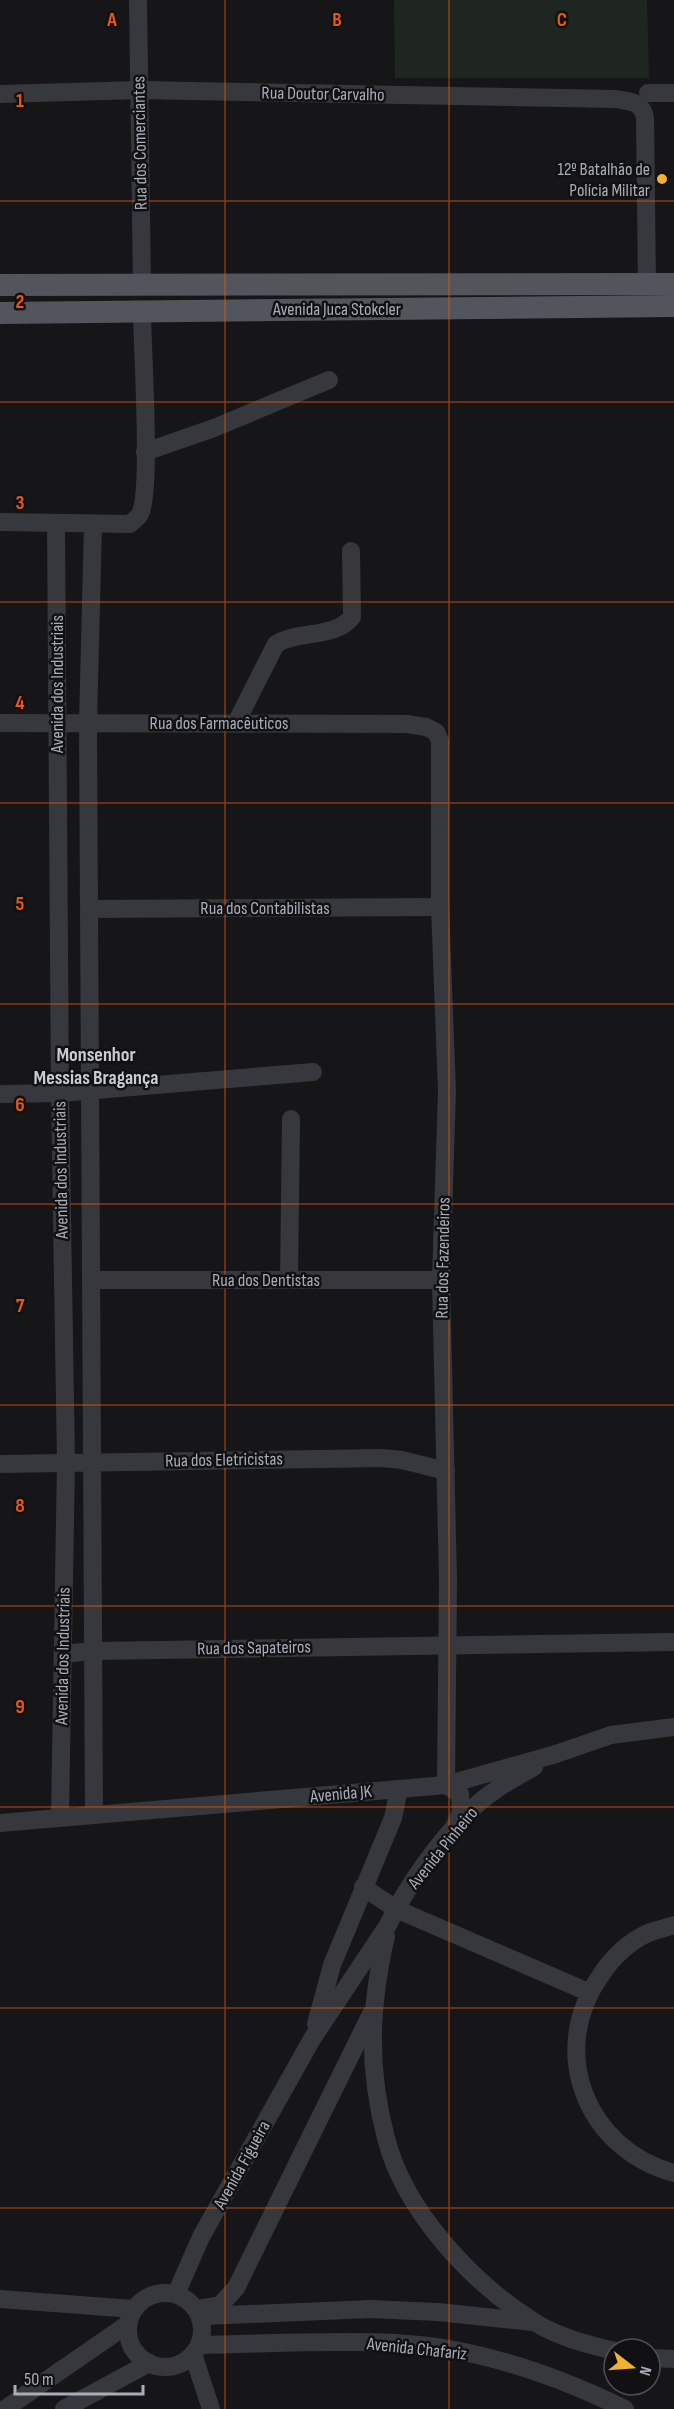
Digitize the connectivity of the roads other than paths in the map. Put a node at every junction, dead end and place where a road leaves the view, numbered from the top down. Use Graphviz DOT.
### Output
graph roads {
  1 [pos="138,0"];
  2 [pos="140,90"];
  3 [pos="674,93"];
  4 [pos="0,94"];
  5 [pos="646,101"];
  6 [pos="674,284"];
  7 [pos="0,285"];
  8 [pos="141,285"];
  9 [pos="647,285"];
  10 [pos="674,306"];
  11 [pos="142,310"];
  12 [pos="0,313"];
  13 [pos="329,380"];
  14 [pos="145,452"];
  15 [pos="0,522"];
  16 [pos="56,523"];
  17 [pos="93,525"];
  18 [pos="351,551"];
  19 [pos="0,723"];
  20 [pos="57,723"];
  21 [pos="88,723"];
  22 [pos="236,723"];
  23 [pos="436,732"];
  24 [pos="440,907"];
  25 [pos="90,909"];
  26 [pos="313,1072"];
  27 [pos="92,1089"];
  28 [pos="60,1092"];
  29 [pos="0,1094"];
  30 [pos="291,1119"];
  31 [pos="92,1280"];
  32 [pos="289,1280"];
  33 [pos="441,1280"];
  34 [pos="93,1462"];
  35 [pos="66,1463"];
  36 [pos="0,1464"];
  37 [pos="446,1471"];
  38 [pos="674,1642"];
  39 [pos="446,1647"];
  40 [pos="92,1651"];
  41 [pos="63,1654"];
  42 [pos="674,1727"];
  43 [pos="556,1754"];
  44 [pos="446,1785"];
  45 [pos="399,1789"];
  46 [pos="94,1814"];
  47 [pos="60,1816"];
  48 [pos="0,1822"];
  49 [pos="453,1832"];
  50 [pos="363,1887"];
  51 [pos="396,1909"];
  52 [pos="388,1925"];
  53 [pos="674,1925"];
  54 [pos="588,1992"];
  55 [pos="372,2011"];
  56 [pos="312,2039"];
  57 [pos="674,2173"];
  58 [pos="176,2294"];
  59 [pos="0,2299"];
  60 [pos="199,2313"];
  61 [pos="131,2316"];
  62 [pos="534,2322"];
  63 [pos="602,2348"];
  64 [pos="196,2349"];
  65 [pos="149,2364"];
  66 [pos="5,2409"];
  67 [pos="64,2409"];
  68 [pos="211,2409"];
  69 [pos="625,2409"];
  1 -- 2 [label="street, Rua dos Comerciantes"];
  2 -- 4 [label="street, Rua Doutor Carvalho"];
  2 -- 5 [label="street, Rua Doutor Carvalho"];
  2 -- 8 [label="street, Rua dos Comerciantes"];
  3 -- 5 [label="street, Rua Doutor Carvalho"];
  5 -- 9 [label="street"];
  6 -- 9 [label="main road, Avenida Juca Stokcler"];
  7 -- 8 [label="main road, Avenida Juca Stokcler"];
  8 -- 9 [label="main road, Avenida Juca Stokcler"];
  10 -- 11 [label="main road, Avenida Juca Stokcler"];
  11 -- 12 [label="main road, Avenida Juca Stokcler"];
  11 -- 14 [label="street"];
  13 -- 14 [label="street"];
  14 -- 17 [label="street"];
  15 -- 16 [label="street"];
  16 -- 17 [label="street"];
  16 -- 20 [label="street, Avenida dos Industriais"];
  17 -- 21 [label="street, Avenida dos Industriais"];
  18 -- 22 [label="street"];
  19 -- 20 [label="street, Rua dos Farmacêuticos"];
  20 -- 21 [label="street, Rua dos Farmacêuticos"];
  20 -- 28 [label="street, Avenida dos Industriais"];
  21 -- 22 [label="street, Rua dos Farmacêuticos"];
  21 -- 25 [label="street, Avenida dos Industriais"];
  22 -- 23 [label="street, Rua dos Farmacêuticos"];
  23 -- 24 [label="street, Rua dos Fazendeiros"];
  24 -- 25 [label="street, Rua dos Contabilistas"];
  24 -- 33 [label="street, Rua dos Fazendeiros"];
  25 -- 27 [label="street, Avenida dos Industriais"];
  26 -- 27 [label="street"];
  27 -- 28 [label="street"];
  27 -- 31 [label="street, Avenida dos Industriais"];
  28 -- 29 [label="street"];
  28 -- 35 [label="street, Avenida dos Industriais"];
  30 -- 32 [label="street"];
  31 -- 32 [label="street, Rua dos Dentistas"];
  31 -- 34 [label="street, Avenida dos Industriais"];
  32 -- 33 [label="street, Rua dos Dentistas"];
  33 -- 37 [label="street, Rua dos Fazendeiros"];
  34 -- 35 [label="street, Rua dos Eletricistas"];
  34 -- 37 [label="street, Rua dos Eletricistas"];
  34 -- 40 [label="street, Avenida dos Industriais"];
  35 -- 36 [label="street, Rua dos Eletricistas"];
  35 -- 41 [label="street, Avenida dos Industriais"];
  37 -- 39 [label="street, Rua dos Fazendeiros"];
  38 -- 39 [label="street, Rua dos Sapateiros"];
  39 -- 40 [label="street, Rua dos Sapateiros"];
  39 -- 44 [label="street, Rua dos Fazendeiros"];
  40 -- 41 [label="street, Rua dos Sapateiros"];
  40 -- 46 [label="street, Avenida dos Industriais"];
  41 -- 47 [label="street, Avenida dos Industriais"];
  42 -- 43 [label="street, Avenida JK"];
  43 -- 44 [label="street, Avenida JK"];
  43 -- 49 [label="street, Avenida Pinheiro"];
  44 -- 45 [label="street, Avenida JK"];
  44 -- 49 [label="street"];
  45 -- 46 [label="street, Avenida JK"];
  45 -- 50 [label="street, Avenida Figueira"];
  46 -- 47 [label="street, Avenida JK"];
  47 -- 48 [label="street, Avenida JK"];
  49 -- 51 [label="street, Avenida Pinheiro"];
  50 -- 51 [label="street"];
  50 -- 56 [label="street, Avenida Figueira"];
  51 -- 52 [label="street, Avenida Figueira"];
  51 -- 54 [label="street"];
  52 -- 55 [label="street"];
  52 -- 56 [label="street, Avenida Figueira"];
  53 -- 54 [label="street"];
  54 -- 57 [label="street"];
  55 -- 60 [label="street"];
  55 -- 62 [label="street"];
  56 -- 58 [label="street, Avenida Figueira"];
  58 -- 60 [label="street"];
  58 -- 61 [label="street"];
  59 -- 61 [label="street"];
  60 -- 62 [label="street, Avenida Chafariz"];
  60 -- 64 [label="street"];
  61 -- 65 [label="street"];
  61 -- 66 [label="street"];
  62 -- 63 [label="street"];
  64 -- 65 [label="street"];
  64 -- 68 [label="street"];
  64 -- 69 [label="street, Avenida Chafariz"];
  65 -- 67 [label="street"];
}
